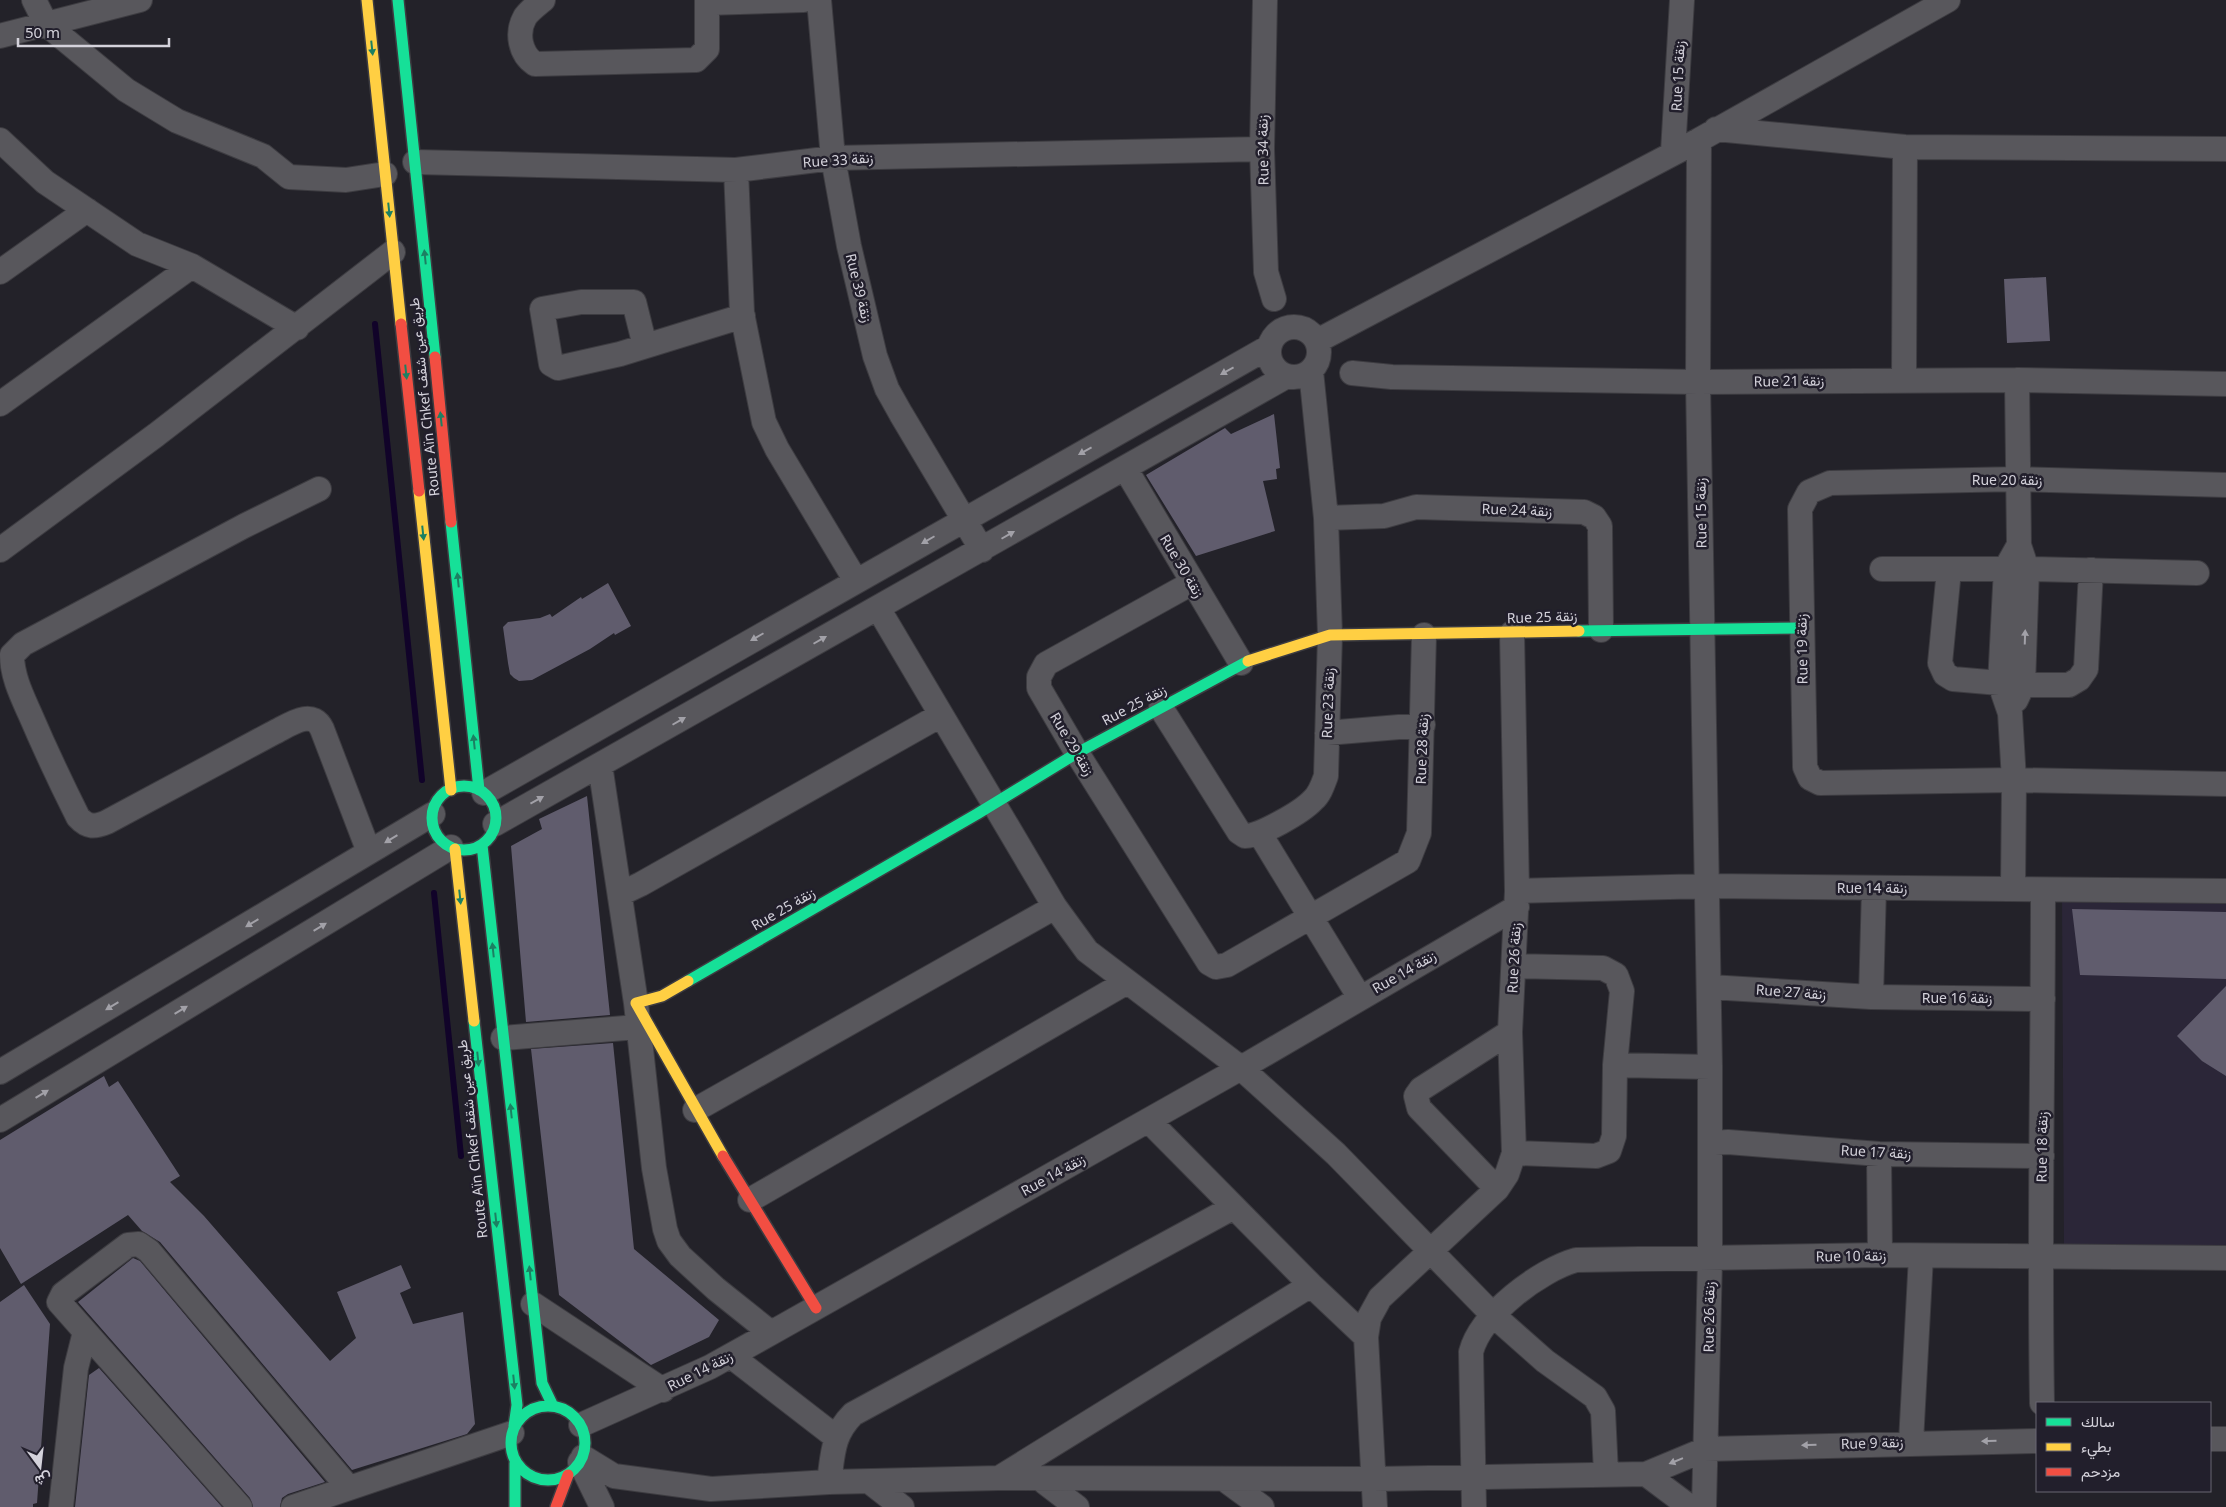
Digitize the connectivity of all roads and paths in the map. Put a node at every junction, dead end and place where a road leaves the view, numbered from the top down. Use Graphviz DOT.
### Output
graph roads {
  1 [pos="34,0"];
  2 [pos="140,0"];
  3 [pos="367,0"];
  4 [pos="398,0"];
  5 [pos="543,0"];
  6 [pos="803,0"];
  7 [pos="819,0"];
  8 [pos="1265,0"];
  9 [pos="1682,0"];
  10 [pos="1948,0"];
  11 [pos="707,2"];
  12 [pos="46,24"];
  13 [pos="0,36"];
  14 [pos="1708,134"];
  15 [pos="0,141"];
  16 [pos="1904,146"];
  17 [pos="1262,149"];
  18 [pos="2226,149"];
  19 [pos="1674,152"];
  20 [pos="833,158"];
  21 [pos="415,162"];
  22 [pos="736,170"];
  23 [pos="385,174"];
  24 [pos="87,210"];
  25 [pos="393,252"];
  26 [pos="192,266"];
  27 [pos="0,272"];
  28 [pos="743,316"];
  29 [pos="298,328"];
  30 [pos="1282,336"];
  31 [pos="645,346"];
  32 [pos="1315,359"];
  33 [pos="1287,376"];
  34 [pos="1904,380"];
  35 [pos="2017,380"];
  36 [pos="1698,382"];
  37 [pos="2226,384"];
  38 [pos="0,404"];
  39 [pos="1125,468"];
  40 [pos="2018,479"];
  41 [pos="2226,486"];
  42 [pos="319,489"];
  43 [pos="1800,509"];
  44 [pos="1326,518"];
  45 [pos="964,520"];
  46 [pos="0,550"];
  47 [pos="982,550"];
  48 [pos="1882,569"];
  49 [pos="2017,569"];
  50 [pos="1949,570"];
  51 [pos="2090,570"];
  52 [pos="2197,573"];
  53 [pos="856,581"];
  54 [pos="1192,583"];
  55 [pos="878,608"];
  56 [pos="1704,628"];
  57 [pos="1801,628"];
  58 [pos="1601,630"];
  59 [pos="1512,633"];
  60 [pos="1330,635"];
  61 [pos="1424,635"];
  62 [pos="1242,663"];
  63 [pos="2012,685"];
  64 [pos="1161,708"];
  65 [pos="941,715"];
  66 [pos="1423,725"];
  67 [pos="1327,733"];
  68 [pos="1077,753"];
  69 [pos="600,765"];
  70 [pos="2014,780"];
  71 [pos="2226,784"];
  72 [pos="451,790"];
  73 [pos="482,792"];
  74 [pos="994,803"];
  75 [pos="433,814"];
  76 [pos="495,824"];
  77 [pos="1260,834"];
  78 [pos="482,845"];
  79 [pos="453,848"];
  80 [pos="369,852"];
  81 [pos="1708,886"];
  82 [pos="1874,888"];
  83 [pos="2013,889"];
  84 [pos="2043,890"];
  85 [pos="2226,891"];
  86 [pos="620,894"];
  87 [pos="1517,899"];
  88 [pos="1054,907"];
  89 [pos="1310,917"];
  90 [pos="1514,966"];
  91 [pos="1127,982"];
  92 [pos="1710,987"];
  93 [pos="1360,998"];
  94 [pos="1871,998"];
  95 [pos="2043,999"];
  96 [pos="636,1003"];
  97 [pos="637,1027"];
  98 [pos="1510,1032"];
  99 [pos="503,1038"];
  100 [pos="1615,1065"];
  101 [pos="1710,1067"];
  102 [pos="1241,1068"];
  103 [pos="0,1072"];
  104 [pos="695,1110"];
  105 [pos="0,1120"];
  106 [pos="1149,1120"];
  107 [pos="1710,1143"];
  108 [pos="1514,1153"];
  109 [pos="1879,1154"];
  110 [pos="2042,1156"];
  111 [pos="1497,1189"];
  112 [pos="750,1200"];
  113 [pos="1234,1207"];
  114 [pos="1431,1250"];
  115 [pos="1880,1255"];
  116 [pos="1921,1256"];
  117 [pos="2039,1256"];
  118 [pos="2226,1258"];
  119 [pos="1710,1260"];
  120 [pos="1311,1285"];
  121 [pos="533,1304"];
  122 [pos="816,1308"];
  123 [pos="1493,1315"];
  124 [pos="85,1332"];
  125 [pos="772,1333"];
  126 [pos="1366,1337"];
  127 [pos="731,1356"];
  128 [pos="663,1390"];
  129 [pos="2042,1402"];
  130 [pos="552,1406"];
  131 [pos="581,1426"];
  132 [pos="513,1429"];
  133 [pos="837,1438"];
  134 [pos="2211,1439"];
  135 [pos="2226,1439"];
  136 [pos="2036,1440"];
  137 [pos="1911,1442"];
  138 [pos="1706,1449"];
  139 [pos="515,1462"];
  140 [pos="577,1465"];
  141 [pos="1606,1473"];
  142 [pos="1646,1474"];
  143 [pos="1474,1476"];
  144 [pos="1000,1478"];
  145 [pos="1039,1478"];
  146 [pos="1224,1478"];
  147 [pos="1374,1479"];
  148 [pos="829,1482"];
  149 [pos="870,1482"];
  150 [pos="348,1487"];
  151 [pos="711,1488"];
  152 [pos="61,1507"];
  153 [pos="240,1507"];
  154 [pos="293,1507"];
  155 [pos="515,1507"];
  156 [pos="556,1507"];
  157 [pos="602,1507"];
  158 [pos="733,1507"];
  159 [pos="902,1507"];
  160 [pos="1077,1507"];
  161 [pos="1262,1507"];
  162 [pos="1375,1507"];
  163 [pos="1474,1507"];
  164 [pos="1690,1507"];
  165 [pos="1704,1507"];
  1 -- 12 [label="street"];
  2 -- 12 [label="street"];
  3 -- 23 [label="main road, Route Aïn Chkef طريق عين شقف, one-way"];
  4 -- 21 [label="main road, Route Aïn Chkef طريق عين شقف"];
  5 -- 11 [label="street"];
  6 -- 11 [label="street"];
  7 -- 20 [label="street, Rue 39 زنقة"];
  8 -- 17 [label="street, Rue 34 زنقة"];
  9 -- 19 [label="street, Rue 15 زنقة"];
  10 -- 14 [label="street"];
  12 -- 13 [label="street"];
  12 -- 23 [label="street"];
  14 -- 16 [label="street"];
  14 -- 19 [label="street"];
  14 -- 36 [label="street, Rue 15 زنقة"];
  15 -- 24 [label="street"];
  16 -- 18 [label="street"];
  16 -- 34 [label="street"];
  17 -- 20 [label="street, Rue 33 زنقة"];
  17 -- 30 [label="street, Rue 34 زنقة"];
  19 -- 32 [label="street"];
  20 -- 22 [label="street, Rue 33 زنقة"];
  20 -- 45 [label="street, Rue 39 زنقة"];
  21 -- 22 [label="street, Rue 33 زنقة"];
  73 -- 21 [label="main road, Route Aïn Chkef طريق عين شقف, one-way"];
  22 -- 28 [label="street"];
  23 -- 25 [label="main road, Route Aïn Chkef طريق عين شقف, one-way"];
  24 -- 26 [label="street"];
  24 -- 27 [label="street"];
  25 -- 29 [label="street"];
  25 -- 72 [label="main road, Route Aïn Chkef طريق عين شقف, one-way"];
  26 -- 29 [label="street"];
  26 -- 38 [label="street"];
  28 -- 31 [label="street"];
  28 -- 53 [label="street"];
  29 -- 46 [label="street"];
  30 -- 32 [label="street"];
  30 -- 33 [label="street"];
  30 -- 45 [label="street, one-way"];
  32 -- 33 [label="street"];
  32 -- 36 [label="street, Rue 21 زنقة"];
  32 -- 44 [label="street, Rue 23 زنقة"];
  33 -- 39 [label="street"];
  34 -- 35 [label="street, Rue 21 زنقة"];
  34 -- 36 [label="street, Rue 21 زنقة"];
  35 -- 37 [label="street, Rue 21 زنقة"];
  35 -- 40 [label="street"];
  36 -- 56 [label="street, Rue 15 زنقة"];
  47 -- 39 [label="street, one-way"];
  39 -- 54 [label="street, Rue 30 زنقة"];
  40 -- 41 [label="street, Rue 20 زنقة"];
  40 -- 43 [label="street, Rue 20 زنقة"];
  40 -- 49 [label="street"];
  42 -- 80 [label="street"];
  43 -- 57 [label="street, Rue 19 زنقة"];
  44 -- 58 [label="street, Rue 24 زنقة"];
  44 -- 60 [label="street, Rue 23 زنقة"];
  45 -- 47 [label="street, Rue 39 زنقة"];
  45 -- 53 [label="street, one-way"];
  47 -- 55 [label="street"];
  48 -- 50 [label="street"];
  49 -- 50 [label="street"];
  49 -- 51 [label="street"];
  49 -- 63 [label="street"];
  50 -- 63 [label="street"];
  51 -- 52 [label="street"];
  51 -- 63 [label="street"];
  53 -- 73 [label="street, one-way"];
  54 -- 62 [label="street, Rue 30 زنقة"];
  54 -- 68 [label="street, Rue 29 زنقة"];
  55 -- 65 [label="street"];
  69 -- 55 [label="street, one-way"];
  56 -- 57 [label="main road"];
  56 -- 58 [label="main road, Rue 25 زنقة"];
  56 -- 81 [label="street, Rue 15 زنقة"];
  57 -- 70 [label="street, Rue 19 زنقة"];
  58 -- 59 [label="main road, Rue 25 زنقة"];
  59 -- 61 [label="main road, Rue 25 زنقة"];
  59 -- 87 [label="street, Rue 26 زنقة"];
  60 -- 61 [label="main road, Rue 25 زنقة"];
  60 -- 62 [label="main road, Rue 25 زنقة"];
  60 -- 67 [label="street, Rue 23 زنقة"];
  61 -- 66 [label="street, Rue 28 زنقة"];
  62 -- 64 [label="main road, Rue 25 زنقة"];
  63 -- 70 [label="street"];
  64 -- 68 [label="main road, Rue 25 زنقة"];
  64 -- 77 [label="street"];
  65 -- 74 [label="street"];
  65 -- 86 [label="street"];
  66 -- 67 [label="street"];
  66 -- 89 [label="street, Rue 28 زنقة"];
  67 -- 77 [label="street, Rue 23 زنقة"];
  68 -- 74 [label="main road, Rue 25 زنقة"];
  68 -- 89 [label="street, Rue 29 زنقة"];
  76 -- 69 [label="street, one-way"];
  69 -- 86 [label="street"];
  70 -- 71 [label="street"];
  70 -- 83 [label="street"];
  72 -- 73 [label="main road"];
  72 -- 75 [label="main road"];
  73 -- 76 [label="main road"];
  74 -- 88 [label="street"];
  74 -- 96 [label="main road, Rue 25 زنقة"];
  75 -- 79 [label="main road"];
  75 -- 80 [label="street, one-way"];
  76 -- 78 [label="main road"];
  77 -- 89 [label="street"];
  78 -- 79 [label="main road"];
  99 -- 78 [label="main road, one-way"];
  105 -- 79 [label="street, one-way"];
  79 -- 132 [label="main road, Route Aïn Chkef طريق عين شقف, one-way"];
  80 -- 103 [label="street, one-way"];
  81 -- 82 [label="street, Rue 14 زنقة"];
  81 -- 87 [label="street, Rue 14 زنقة"];
  81 -- 92 [label="street, Rue 26 زنقة"];
  82 -- 83 [label="street, Rue 14 زنقة"];
  82 -- 94 [label="street"];
  83 -- 84 [label="street, Rue 14 زنقة"];
  84 -- 85 [label="street, Rue 14 زنقة"];
  84 -- 95 [label="street, Rue 18 زنقة"];
  86 -- 96 [label="street"];
  87 -- 90 [label="street, Rue 26 زنقة"];
  87 -- 93 [label="street, Rue 14 زنقة"];
  88 -- 91 [label="street"];
  88 -- 104 [label="street"];
  89 -- 93 [label="street"];
  90 -- 98 [label="street, Rue 26 زنقة"];
  90 -- 100 [label="street"];
  91 -- 102 [label="street"];
  91 -- 112 [label="street"];
  92 -- 94 [label="street, Rue 27 زنقة"];
  92 -- 101 [label="street, Rue 26 زنقة"];
  93 -- 102 [label="street, Rue 14 زنقة"];
  94 -- 95 [label="street, Rue 16 زنقة"];
  95 -- 110 [label="street, Rue 18 زنقة"];
  96 -- 97 [label="street"];
  96 -- 104 [label="main road"];
  97 -- 99 [label="street"];
  97 -- 125 [label="street"];
  98 -- 108 [label="street, Rue 26 زنقة"];
  98 -- 111 [label="street"];
  121 -- 99 [label="main road, one-way"];
  100 -- 101 [label="street"];
  100 -- 108 [label="street"];
  101 -- 107 [label="street, Rue 26 زنقة"];
  102 -- 106 [label="street, Rue 14 زنقة"];
  102 -- 114 [label="street"];
  104 -- 112 [label="main road"];
  106 -- 113 [label="street"];
  106 -- 122 [label="street, Rue 14 زنقة"];
  107 -- 109 [label="street, Rue 17 زنقة"];
  107 -- 119 [label="street, Rue 26 زنقة"];
  108 -- 111 [label="street, Rue 26 زنقة"];
  109 -- 110 [label="street, Rue 17 زنقة"];
  109 -- 115 [label="street"];
  110 -- 117 [label="street, Rue 18 زنقة"];
  111 -- 114 [label="street, Rue 26 زنقة"];
  112 -- 122 [label="main road"];
  113 -- 120 [label="street"];
  113 -- 133 [label="street"];
  114 -- 123 [label="street"];
  114 -- 126 [label="street, Rue 26 زنقة"];
  115 -- 116 [label="street, Rue 10 زنقة"];
  115 -- 119 [label="street, Rue 10 زنقة"];
  116 -- 117 [label="street, Rue 10 زنقة"];
  116 -- 137 [label="street"];
  117 -- 118 [label="street, Rue 10 زنقة"];
  117 -- 129 [label="street, Rue 18 زنقة"];
  119 -- 123 [label="street, Rue 10 زنقة"];
  119 -- 138 [label="street, Rue 26 زنقة"];
  120 -- 126 [label="street"];
  120 -- 144 [label="street"];
  121 -- 128 [label="street"];
  121 -- 130 [label="main road"];
  122 -- 125 [label="street, Rue 14 زنقة"];
  123 -- 141 [label="street"];
  123 -- 143 [label="street, Rue 10 زنقة"];
  124 -- 150 [label="street"];
  124 -- 152 [label="street"];
  124 -- 153 [label="street"];
  125 -- 127 [label="street, Rue 14 زنقة"];
  126 -- 147 [label="street, Rue 26 زنقة"];
  127 -- 128 [label="street, Rue 14 زنقة"];
  127 -- 133 [label="street"];
  128 -- 131 [label="street, Rue 14 زنقة"];
  130 -- 131 [label="main road"];
  130 -- 132 [label="main road"];
  131 -- 140 [label="main road"];
  132 -- 139 [label="main road"];
  132 -- 150 [label="street"];
  133 -- 148 [label="street"];
  134 -- 135 [label="street"];
  136 -- 137 [label="street, Rue 9 زنقة, one-way"];
  137 -- 138 [label="street, Rue 9 زنقة, one-way"];
  138 -- 142 [label="street, one-way"];
  138 -- 165 [label="street"];
  139 -- 140 [label="main road"];
  139 -- 155 [label="main road"];
  140 -- 151 [label="street"];
  140 -- 156 [label="main road"];
  140 -- 157 [label="street"];
  141 -- 142 [label="street"];
  141 -- 143 [label="street"];
  142 -- 164 [label="street"];
  143 -- 147 [label="street"];
  143 -- 163 [label="street, Rue 10 زنقة"];
  144 -- 145 [label="street"];
  144 -- 149 [label="street"];
  145 -- 146 [label="street"];
  145 -- 160 [label="street"];
  146 -- 147 [label="street"];
  146 -- 161 [label="street"];
  147 -- 162 [label="street, Rue 26 زنقة"];
  148 -- 149 [label="street"];
  148 -- 151 [label="street"];
  149 -- 159 [label="street"];
  150 -- 154 [label="street"];
  151 -- 158 [label="street"];
}
